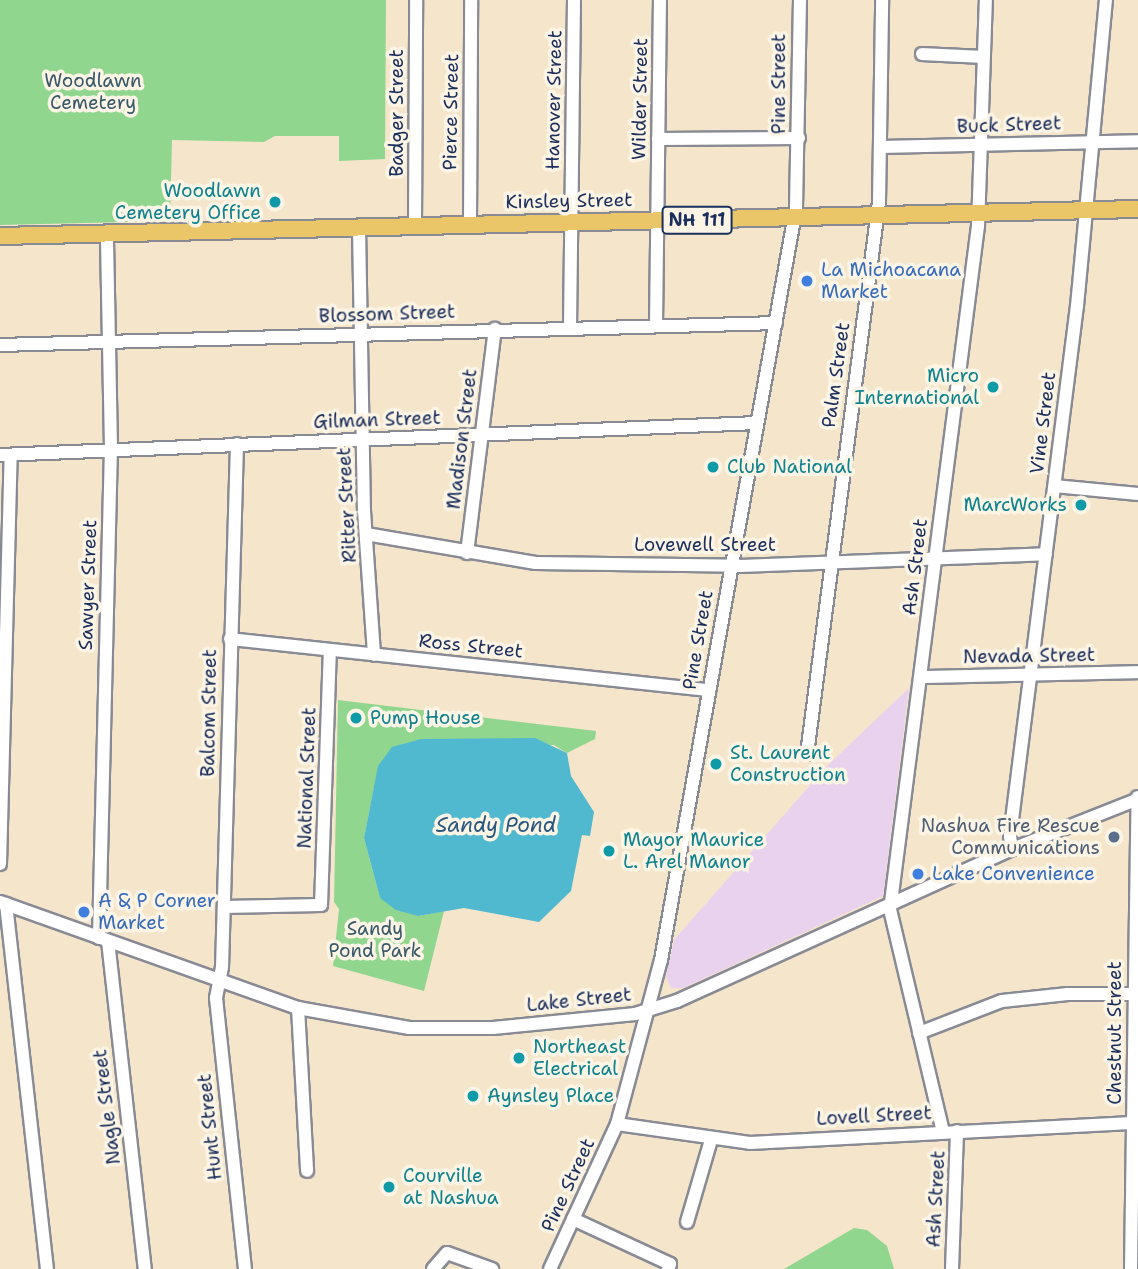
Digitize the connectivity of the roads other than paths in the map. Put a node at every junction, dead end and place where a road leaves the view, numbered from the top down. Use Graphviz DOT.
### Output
graph roads {
  1 [pos="416,0"];
  2 [pos="471,0"];
  3 [pos="574,0"];
  4 [pos="660,0"];
  5 [pos="800,0"];
  6 [pos="882,0"];
  7 [pos="986,0"];
  8 [pos="1105,0"];
  9 [pos="922,54"];
  10 [pos="983,57"];
  11 [pos="799,138"];
  12 [pos="658,139"];
  13 [pos="1138,141"];
  14 [pos="1093,142"];
  15 [pos="979,146"];
  16 [pos="880,147"];
  17 [pos="1138,209"];
  18 [pos="1086,211"];
  19 [pos="979,214"];
  20 [pos="877,217"];
  21 [pos="795,218"];
  22 [pos="659,220"];
  23 [pos="572,223"];
  24 [pos="470,224"];
  25 [pos="415,225"];
  26 [pos="359,227"];
  27 [pos="107,233"];
  28 [pos="0,236"];
  29 [pos="776,323"];
  30 [pos="656,325"];
  31 [pos="570,327"];
  32 [pos="495,329"];
  33 [pos="360,334"];
  34 [pos="109,342"];
  35 [pos="0,345"];
  36 [pos="756,423"];
  37 [pos="483,435"];
  38 [pos="363,440"];
  39 [pos="237,444"];
  40 [pos="111,448"];
  41 [pos="5,455"];
  42 [pos="1055,486"];
  43 [pos="1138,494"];
  44 [pos="366,534"];
  45 [pos="467,553"];
  46 [pos="1046,554"];
  47 [pos="935,559"];
  48 [pos="831,563"];
  49 [pos="731,565"];
  50 [pos="230,639"];
  51 [pos="330,651"];
  52 [pos="374,655"];
  53 [pos="3,664"];
  54 [pos="1138,672"];
  55 [pos="1030,676"];
  56 [pos="921,677"];
  57 [pos="709,690"];
  58 [pos="807,754"];
  59 [pos="1138,798"];
  60 [pos="1012,849"];
  61 [pos="0,864"];
  62 [pos="892,902"];
  63 [pos="3,903"];
  64 [pos="224,907"];
  65 [pos="103,940"];
  66 [pos="219,982"];
  67 [pos="1136,994"];
  68 [pos="298,1008"];
  69 [pos="649,1010"];
  70 [pos="919,1033"];
  71 [pos="1135,1115"];
  72 [pos="617,1124"];
  73 [pos="957,1131"];
  74 [pos="943,1132"];
  75 [pos="711,1140"];
  76 [pos="307,1171"];
  77 [pos="1135,1216"];
  78 [pos="573,1219"];
  79 [pos="687,1222"];
  80 [pos="669,1267"];
  81 [pos="47,1269"];
  82 [pos="145,1269"];
  83 [pos="245,1269"];
  84 [pos="433,1269"];
  85 [pos="492,1269"];
  86 [pos="550,1269"];
  87 [pos="951,1269"];
  88 [pos="1131,1269"];
  1 -- 25 [label="street, Badger Street"];
  2 -- 24 [label="street, Pierce Street"];
  3 -- 23 [label="street, Hanover Street"];
  4 -- 12 [label="street, Wilder Street"];
  5 -- 11 [label="street, Pine Street"];
  6 -- 16 [label="street, Palm Street"];
  7 -- 10 [label="street, Ash Street"];
  8 -- 14 [label="street, Vine Street"];
  9 -- 10 [label="street"];
  10 -- 15 [label="street, Ash Street"];
  11 -- 12 [label="street"];
  11 -- 21 [label="street, Pine Street"];
  12 -- 22 [label="street, Wilder Street"];
  13 -- 14 [label="street, Buck Street"];
  14 -- 15 [label="street, Buck Street"];
  14 -- 18 [label="street, Vine Street"];
  15 -- 16 [label="street, Buck Street"];
  15 -- 19 [label="street, Ash Street"];
  16 -- 20 [label="street, Palm Street"];
  17 -- 18 [label="main road, Kinsley Street / NH 111"];
  18 -- 19 [label="main road, Kinsley Street / NH 111"];
  18 -- 42 [label="street, Vine Street"];
  19 -- 20 [label="main road, Kinsley Street / NH 111"];
  19 -- 47 [label="street, Ash Street"];
  20 -- 21 [label="main road, Kinsley Street / NH 111"];
  20 -- 48 [label="street, Palm Street"];
  21 -- 22 [label="main road, Kinsley Street / NH 111"];
  21 -- 29 [label="street, Pine Street"];
  22 -- 23 [label="main road, Kinsley Street / NH 111"];
  22 -- 30 [label="street, Wilder Street"];
  23 -- 24 [label="main road, Kinsley Street / NH 111"];
  23 -- 31 [label="street, Hanover Street"];
  24 -- 25 [label="main road, Kinsley Street / NH 111"];
  25 -- 26 [label="main road, Kinsley Street / NH 111"];
  26 -- 27 [label="main road, Kinsley Street / NH 111"];
  26 -- 33 [label="street, Ritter Street"];
  27 -- 28 [label="main road, Kinsley Street / NH 111"];
  27 -- 34 [label="street, Sawyer Street"];
  29 -- 30 [label="street, Blossom Street"];
  29 -- 36 [label="street, Pine Street"];
  30 -- 31 [label="street, Blossom Street"];
  31 -- 32 [label="street, Blossom Street"];
  32 -- 33 [label="street, Blossom Street"];
  32 -- 37 [label="street, Madison Street"];
  33 -- 34 [label="street, Blossom Street"];
  33 -- 38 [label="street, Ritter Street"];
  34 -- 35 [label="street, Blossom Street"];
  34 -- 40 [label="street, Sawyer Street"];
  36 -- 37 [label="street, Gilman Street"];
  36 -- 49 [label="street, Pine Street"];
  37 -- 38 [label="street, Gilman Street"];
  37 -- 45 [label="street, Madison Street"];
  38 -- 39 [label="street, Gilman Street"];
  38 -- 44 [label="street, Ritter Street"];
  39 -- 40 [label="street, Gilman Street"];
  39 -- 50 [label="street, Balcom Street"];
  40 -- 41 [label="street, Gilman Street"];
  40 -- 65 [label="street, Sawyer Street"];
  41 -- 53 [label="street"];
  42 -- 43 [label="street"];
  42 -- 46 [label="street, Vine Street"];
  44 -- 45 [label="street, Lovewell Street"];
  44 -- 52 [label="street, Ritter Street"];
  45 -- 49 [label="street, Lovewell Street"];
  46 -- 47 [label="street, Lovewell Street"];
  46 -- 55 [label="street, Vine Street"];
  47 -- 48 [label="street, Lovewell Street"];
  47 -- 56 [label="street, Ash Street"];
  48 -- 49 [label="street, Lovewell Street"];
  48 -- 58 [label="street, Palm Street"];
  49 -- 57 [label="street, Pine Street"];
  50 -- 51 [label="street, Ross Street"];
  50 -- 64 [label="street, Balcom Street"];
  51 -- 52 [label="street, Ross Street"];
  51 -- 64 [label="street, National Street"];
  52 -- 57 [label="street, Ross Street"];
  53 -- 61 [label="street"];
  54 -- 55 [label="street, Nevada Street"];
  55 -- 56 [label="street, Nevada Street"];
  55 -- 60 [label="street, Vine Street"];
  56 -- 62 [label="street, Ash Street"];
  57 -- 69 [label="street, Pine Street"];
  59 -- 60 [label="street, Lake Street"];
  59 -- 67 [label="street, Chestnut Street"];
  60 -- 62 [label="street, Lake Street"];
  62 -- 69 [label="street, Lake Street"];
  62 -- 70 [label="street, Ash Street"];
  63 -- 65 [label="street, Lake Street"];
  63 -- 81 [label="street"];
  64 -- 66 [label="street, Balcom Street"];
  65 -- 66 [label="street, Lake Street"];
  65 -- 82 [label="street, Nagle Street"];
  66 -- 68 [label="street, Lake Street"];
  66 -- 83 [label="street, Hunt Street"];
  67 -- 70 [label="street"];
  67 -- 71 [label="street, Chestnut Street"];
  68 -- 69 [label="street, Lake Street"];
  68 -- 76 [label="street"];
  69 -- 72 [label="street, Pine Street"];
  70 -- 74 [label="street, Ash Street"];
  71 -- 73 [label="street, Lovell Street"];
  71 -- 77 [label="street, Chestnut Street"];
  72 -- 75 [label="street, Lovell Street"];
  72 -- 78 [label="street, Pine Street"];
  73 -- 74 [label="street, Lovell Street"];
  73 -- 87 [label="street, Ash Street"];
  74 -- 75 [label="street, Lovell Street"];
  75 -- 79 [label="street"];
  77 -- 88 [label="street, Chestnut Street"];
  78 -- 80 [label="street"];
  78 -- 86 [label="street, Pine Street"];
  84 -- 85 [label="street"];
}
